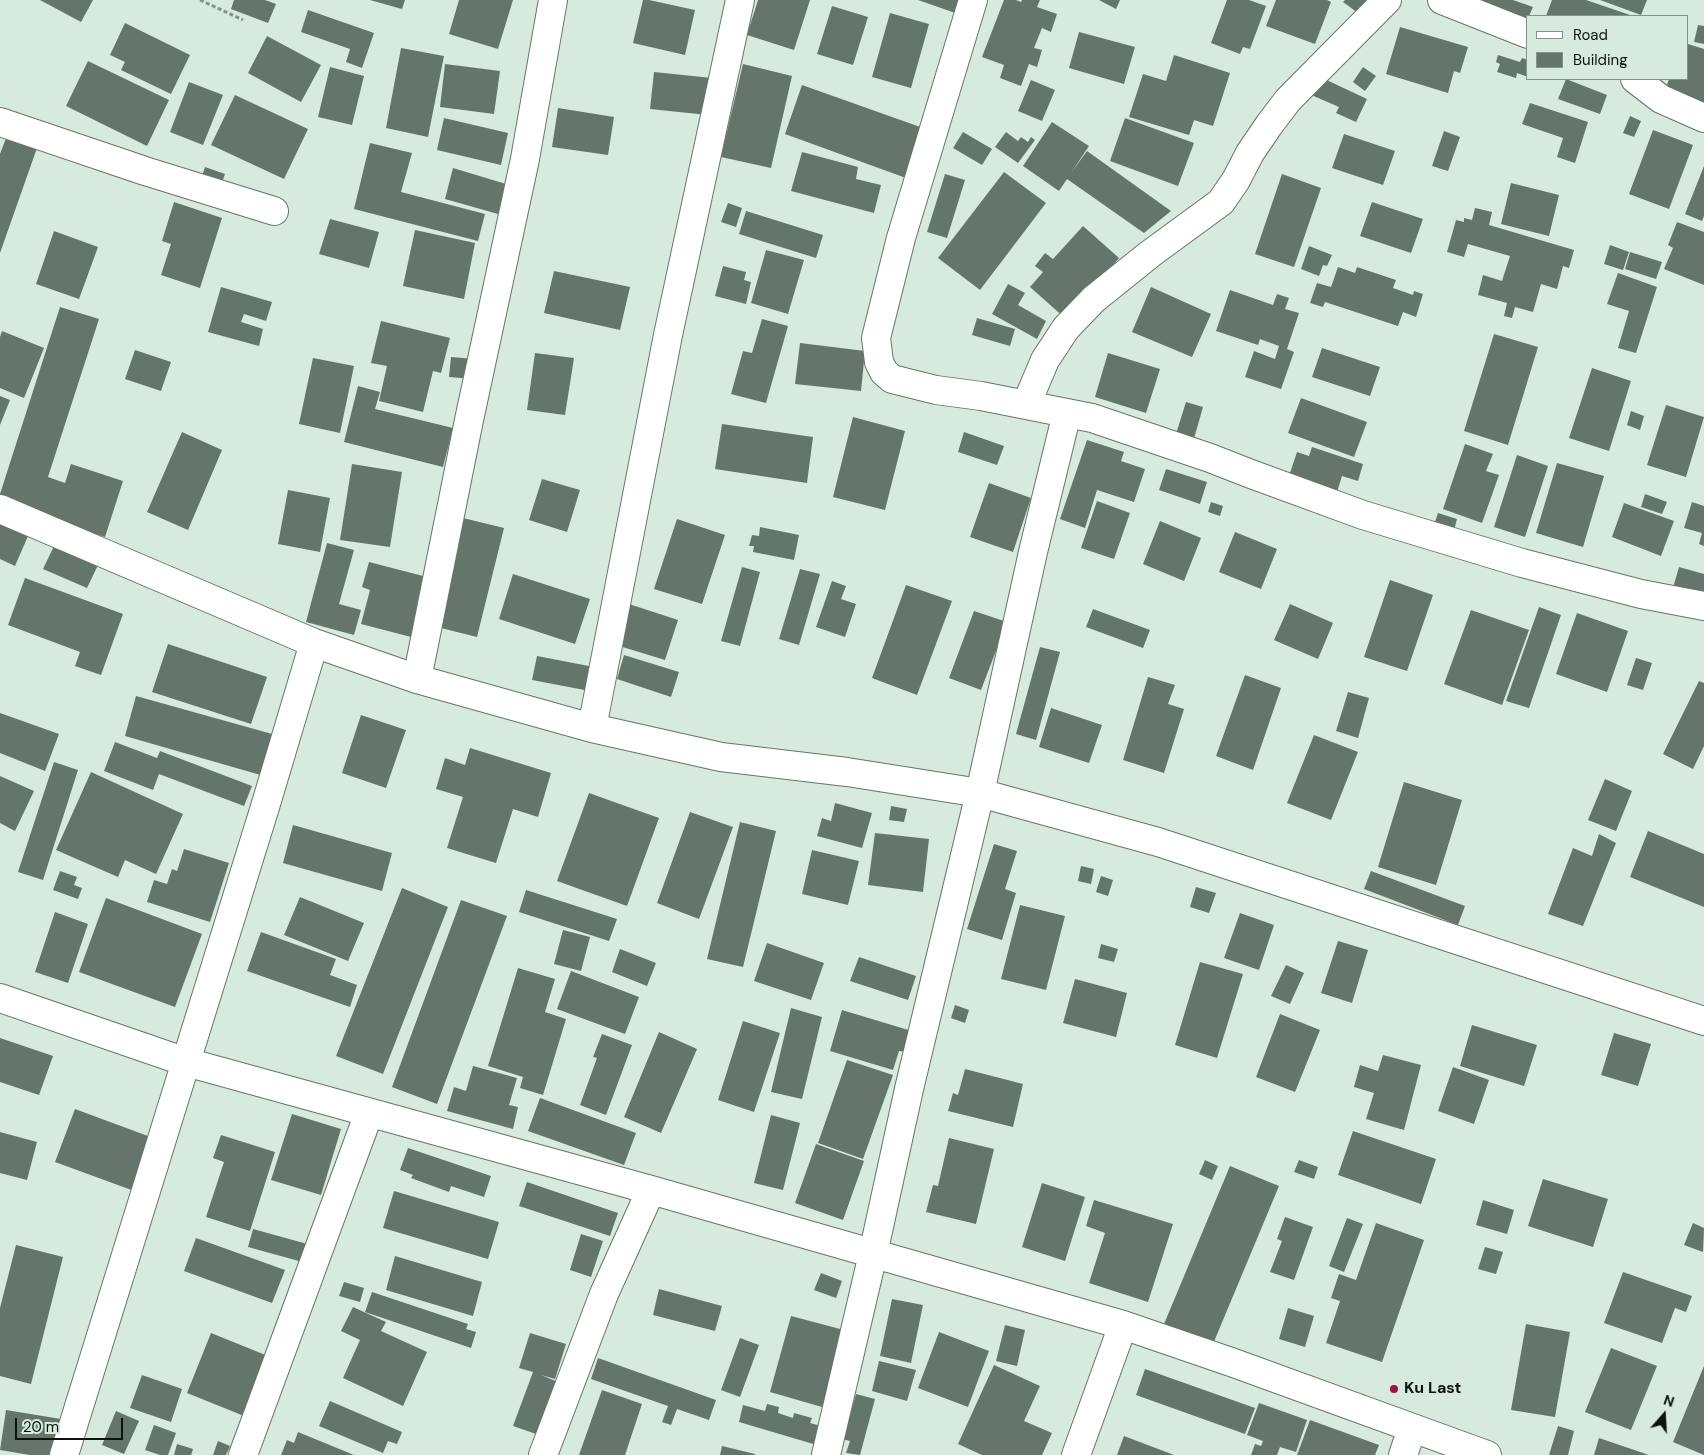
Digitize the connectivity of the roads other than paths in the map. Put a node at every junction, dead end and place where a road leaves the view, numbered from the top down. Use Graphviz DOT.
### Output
graph roads {
  1 [pos="553,0"];
  2 [pos="740,0"];
  3 [pos="973,0"];
  4 [pos="1386,0"];
  5 [pos="1442,0"];
  6 [pos="1526,33"];
  7 [pos="1635,80"];
  8 [pos="1704,118"];
  9 [pos="0,122"];
  10 [pos="274,211"];
  11 [pos="1026,405"];
  12 [pos="1067,413"];
  13 [pos="0,509"];
  14 [pos="1704,606"];
  15 [pos="314,643"];
  16 [pos="417,679"];
  17 [pos="592,728"];
  18 [pos="980,793"];
  19 [pos="0,998"];
  20 [pos="1704,1021"];
  21 [pos="186,1062"];
  22 [pos="369,1113"];
  23 [pos="651,1190"];
  24 [pos="874,1254"];
  25 [pos="1123,1325"];
  26 [pos="1412,1429"];
  27 [pos="64,1455"];
  28 [pos="243,1455"];
  29 [pos="544,1455"];
  30 [pos="826,1455"];
  31 [pos="1076,1455"];
  32 [pos="1403,1455"];
  33 [pos="1486,1455"];
  1 -- 16 [label="street"];
  2 -- 17 [label="street"];
  3 -- 11 [label="street"];
  4 -- 11 [label="street"];
  5 -- 6 [label="street"];
  7 -- 8 [label="street"];
  9 -- 10 [label="street"];
  11 -- 12 [label="street"];
  12 -- 14 [label="street"];
  12 -- 18 [label="street"];
  13 -- 15 [label="street"];
  15 -- 16 [label="street"];
  15 -- 21 [label="street"];
  16 -- 17 [label="street"];
  17 -- 18 [label="street"];
  18 -- 20 [label="street"];
  18 -- 24 [label="street"];
  19 -- 21 [label="street"];
  21 -- 22 [label="street"];
  21 -- 27 [label="street"];
  22 -- 23 [label="street"];
  22 -- 28 [label="street"];
  23 -- 24 [label="street"];
  23 -- 29 [label="street"];
  24 -- 25 [label="street"];
  24 -- 30 [label="street"];
  25 -- 26 [label="street"];
  25 -- 31 [label="street"];
  26 -- 32 [label="street"];
  26 -- 33 [label="street"];
}
